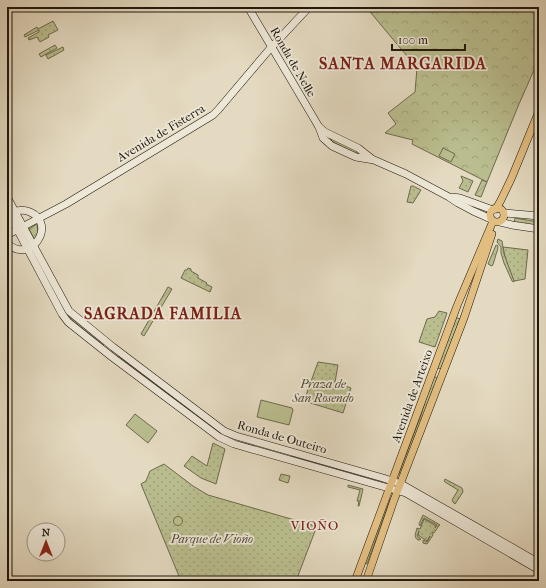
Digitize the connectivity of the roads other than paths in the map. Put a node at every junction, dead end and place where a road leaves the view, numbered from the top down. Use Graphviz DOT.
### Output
graph roads {
  1 [pos="248,7"];
  2 [pos="309,7"];
  3 [pos="272,47"];
  4 [pos="539,111"];
  5 [pos="7,197"];
  6 [pos="449,197"];
  7 [pos="498,210"];
  8 [pos="9,213"];
  9 [pos="539,216"];
  10 [pos="38,219"];
  11 [pos="495,221"];
  12 [pos="539,229"];
  13 [pos="21,230"];
  14 [pos="7,235"];
  15 [pos="7,242"];
  16 [pos="7,249"];
  17 [pos="30,249"];
  18 [pos="392,480"];
  19 [pos="401,484"];
  20 [pos="389,489"];
  21 [pos="398,491"];
  22 [pos="539,564"];
  23 [pos="539,570"];
  24 [pos="355,581"];
  25 [pos="366,581"];
  1 -- 3 [label="main road, Ronda de Nelle"];
  2 -- 3 [label="main road, Avenida de Fisterra"];
  3 -- 6 [label="main road, Ronda de Nelle"];
  3 -- 10 [label="main road, Avenida de Fisterra"];
  4 -- 7 [label="main road"];
  5 -- 8 [label="main road, Ronda de Outeiro"];
  6 -- 7 [label="main road, Ronda de Nelle"];
  6 -- 11 [label="main road, Ronda de Nelle"];
  7 -- 9 [label="main road, Ronda de Nelle"];
  7 -- 11 [label="main road"];
  7 -- 11 [label="main road"];
  8 -- 10 [label="main road"];
  8 -- 13 [label="main road, Ronda de Outeiro"];
  10 -- 13 [label="main road, Avenida de Fisterra"];
  10 -- 17 [label="main road"];
  11 -- 12 [label="main road, Ronda de Nelle"];
  11 -- 18 [label="main road, Avenida de Arteixo"];
  11 -- 19 [label="main road, Avenida de Arteixo"];
  13 -- 14 [label="main road, Avenida de Fisterra"];
  13 -- 15 [label="main road, Avenida de Fisterra"];
  13 -- 17 [label="main road, Ronda de Outeiro"];
  15 -- 17 [label="main road, Avenida de Fisterra"];
  16 -- 17 [label="main road"];
  17 -- 18 [label="main road, Ronda de Outeiro"];
  17 -- 20 [label="main road, Ronda de Outeiro"];
  18 -- 19 [label="main road, Ronda de Outeiro"];
  18 -- 20 [label="main road, Avenida de Arteixo"];
  19 -- 21 [label="main road, Avenida de Arteixo"];
  19 -- 22 [label="main road, Ronda de Outeiro"];
  20 -- 21 [label="main road, Ronda de Outeiro"];
  20 -- 24 [label="main road, Avenida de Arteixo"];
  21 -- 23 [label="main road, Ronda de Outeiro"];
  21 -- 25 [label="main road, Avenida de Arteixo"];
}
